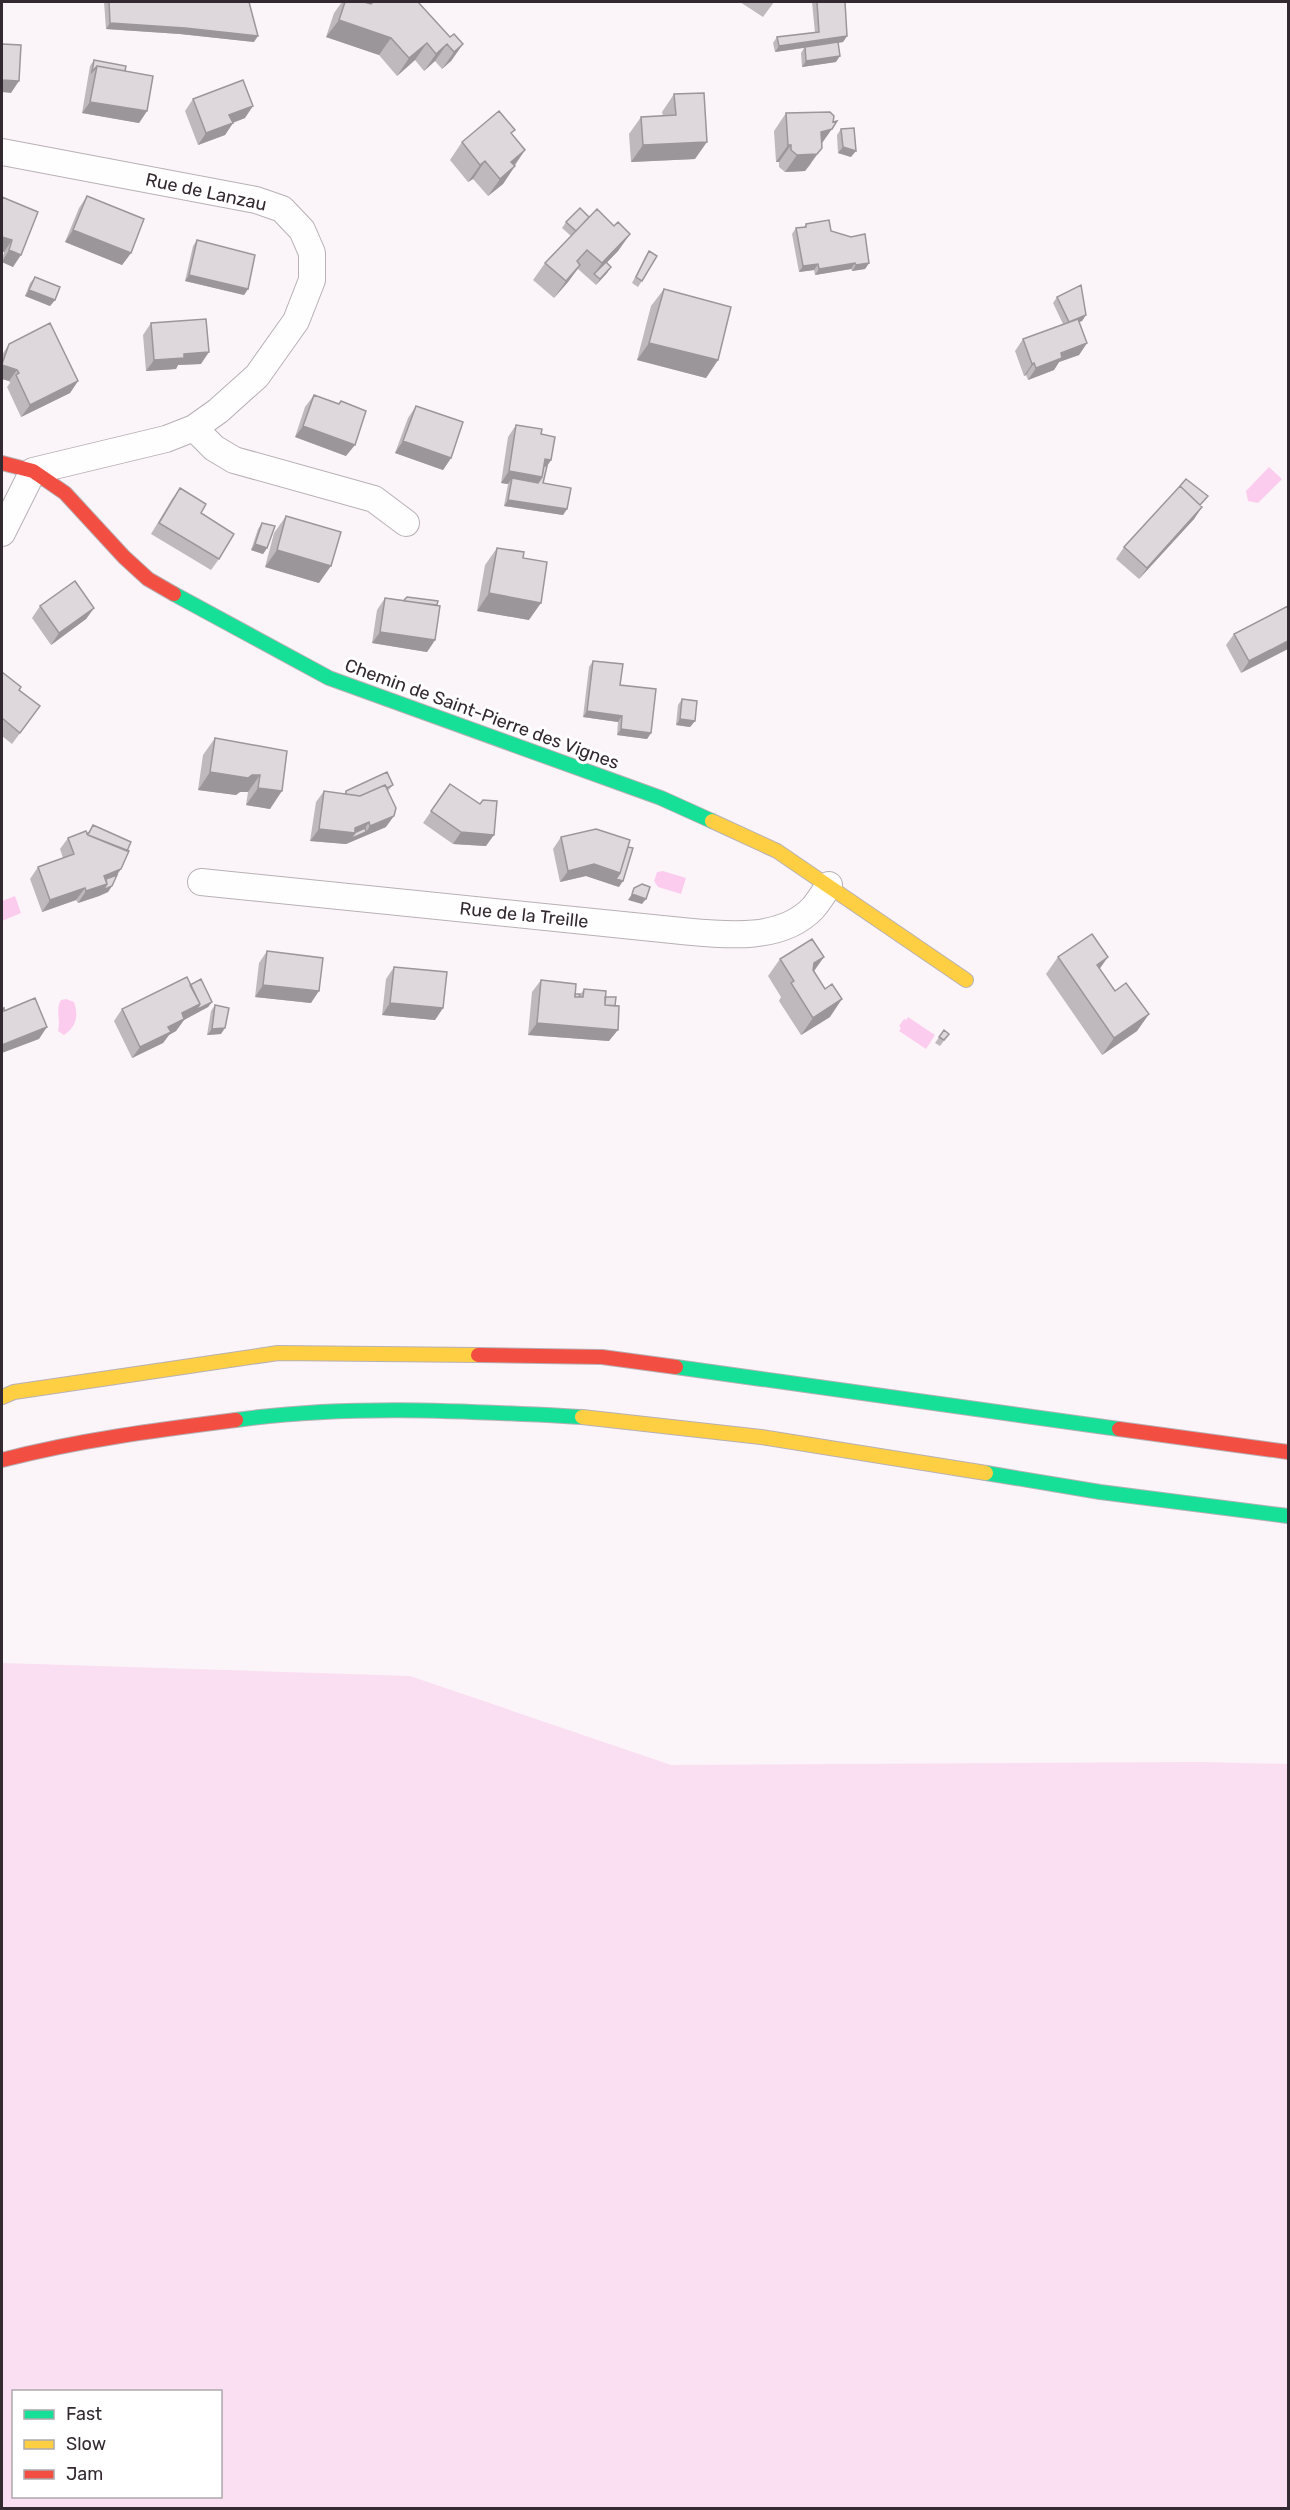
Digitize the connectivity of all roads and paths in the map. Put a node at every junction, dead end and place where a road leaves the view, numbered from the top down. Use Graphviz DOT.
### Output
graph roads {
  1 [pos="2,152"];
  2 [pos="194,428"];
  3 [pos="2,463"];
  4 [pos="33,471"];
  5 [pos="406,524"];
  6 [pos="2,533"];
  7 [pos="201,882"];
  8 [pos="830,885"];
  9 [pos="966,980"];
  10 [pos="2,1397"];
  11 [pos="1288,1452"];
  12 [pos="2,1460"];
  13 [pos="1288,1516"];
  1 -- 2 [label="street, Rue de Lanzau"];
  2 -- 4 [label="street, Rue de Lanzau"];
  2 -- 5 [label="street"];
  3 -- 4 [label="main road, Chemin de Saint-Pierre des Vignes"];
  4 -- 6 [label="street"];
  4 -- 8 [label="main road, Chemin de Saint-Pierre des Vignes"];
  7 -- 8 [label="street, Rue de la Treille"];
  8 -- 9 [label="main road, Chemin de Saint-Pierre des Vignes"];
  10 -- 11 [label="main road"];
  12 -- 13 [label="main road"];
}
